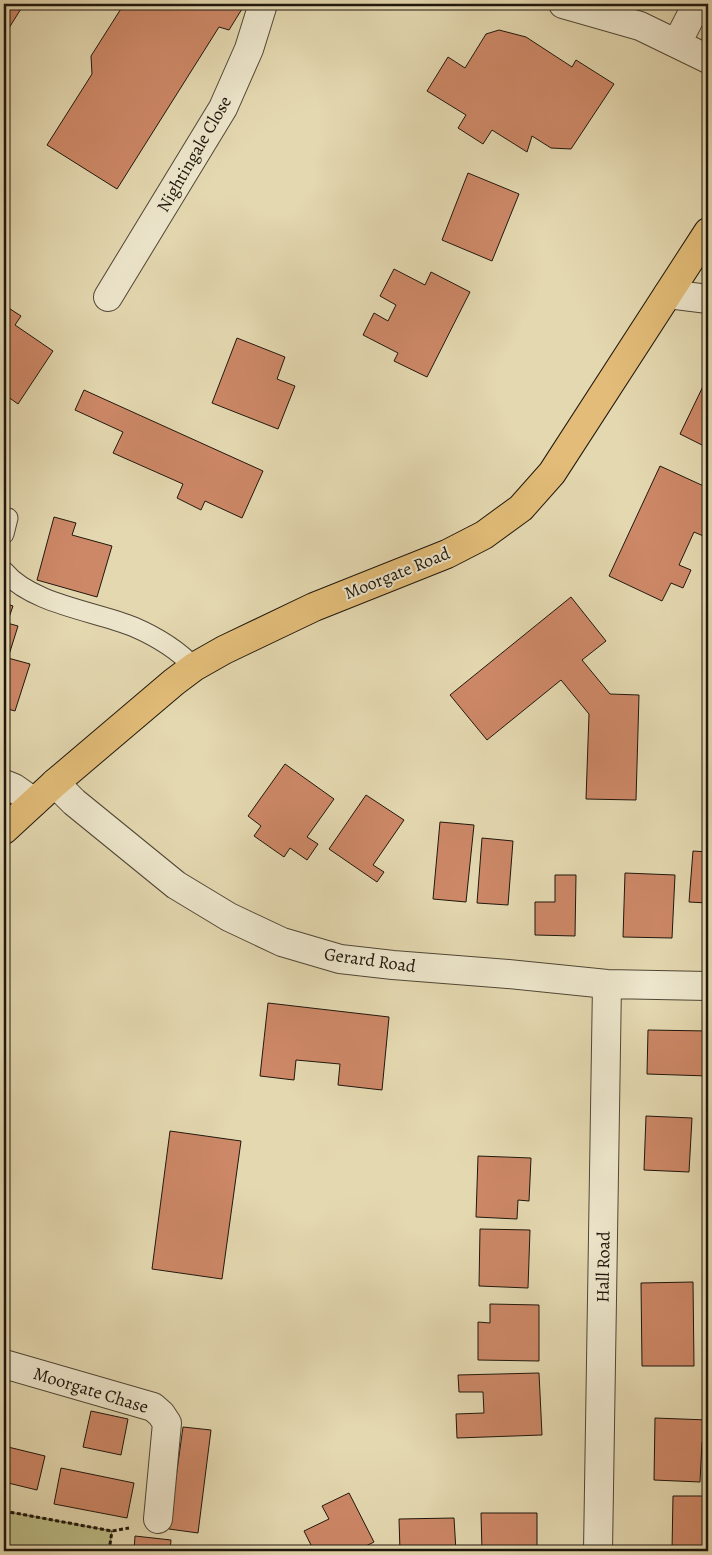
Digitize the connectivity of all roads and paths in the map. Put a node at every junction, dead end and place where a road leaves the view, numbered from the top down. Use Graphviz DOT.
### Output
graph roads {
  1 [pos="263,4"];
  2 [pos="564,4"];
  3 [pos="697,4"];
  4 [pos="677,43"];
  5 [pos="708,59"];
  6 [pos="708,232"];
  7 [pos="668,294"];
  8 [pos="108,296"];
  9 [pos="708,299"];
  10 [pos="4,571"];
  11 [pos="194,667"];
  12 [pos="55,783"];
  13 [pos="4,784"];
  14 [pos="34,802"];
  15 [pos="4,830"];
  16 [pos="607,984"];
  17 [pos="708,986"];
  18 [pos="4,1364"];
  19 [pos="4,1511"];
  20 [pos="158,1519"];
  21 [pos="112,1531"];
  22 [pos="109,1551"];
  23 [pos="598,1551"];
  1 -- 8 [label="street, Nightingale Close"];
  2 -- 4 [label="street"];
  3 -- 4 [label="street"];
  4 -- 5 [label="street"];
  6 -- 7 [label="main road, Moorgate Road"];
  7 -- 9 [label="street"];
  7 -- 11 [label="main road, Moorgate Road"];
  10 -- 11 [label="lane"];
  11 -- 12 [label="main road, Moorgate Road"];
  12 -- 14 [label="main road, Moorgate Road"];
  12 -- 16 [label="street, Gerard Road"];
  13 -- 14 [label="street"];
  14 -- 15 [label="main road, Moorgate Road"];
  16 -- 17 [label="street, Gerard Road"];
  16 -- 23 [label="street, Hall Road"];
  18 -- 20 [label="street, Moorgate Chase"];
  19 -- 21 [label="path"];
  20 -- 21 [label="path"];
  21 -- 22 [label="path"];
}
